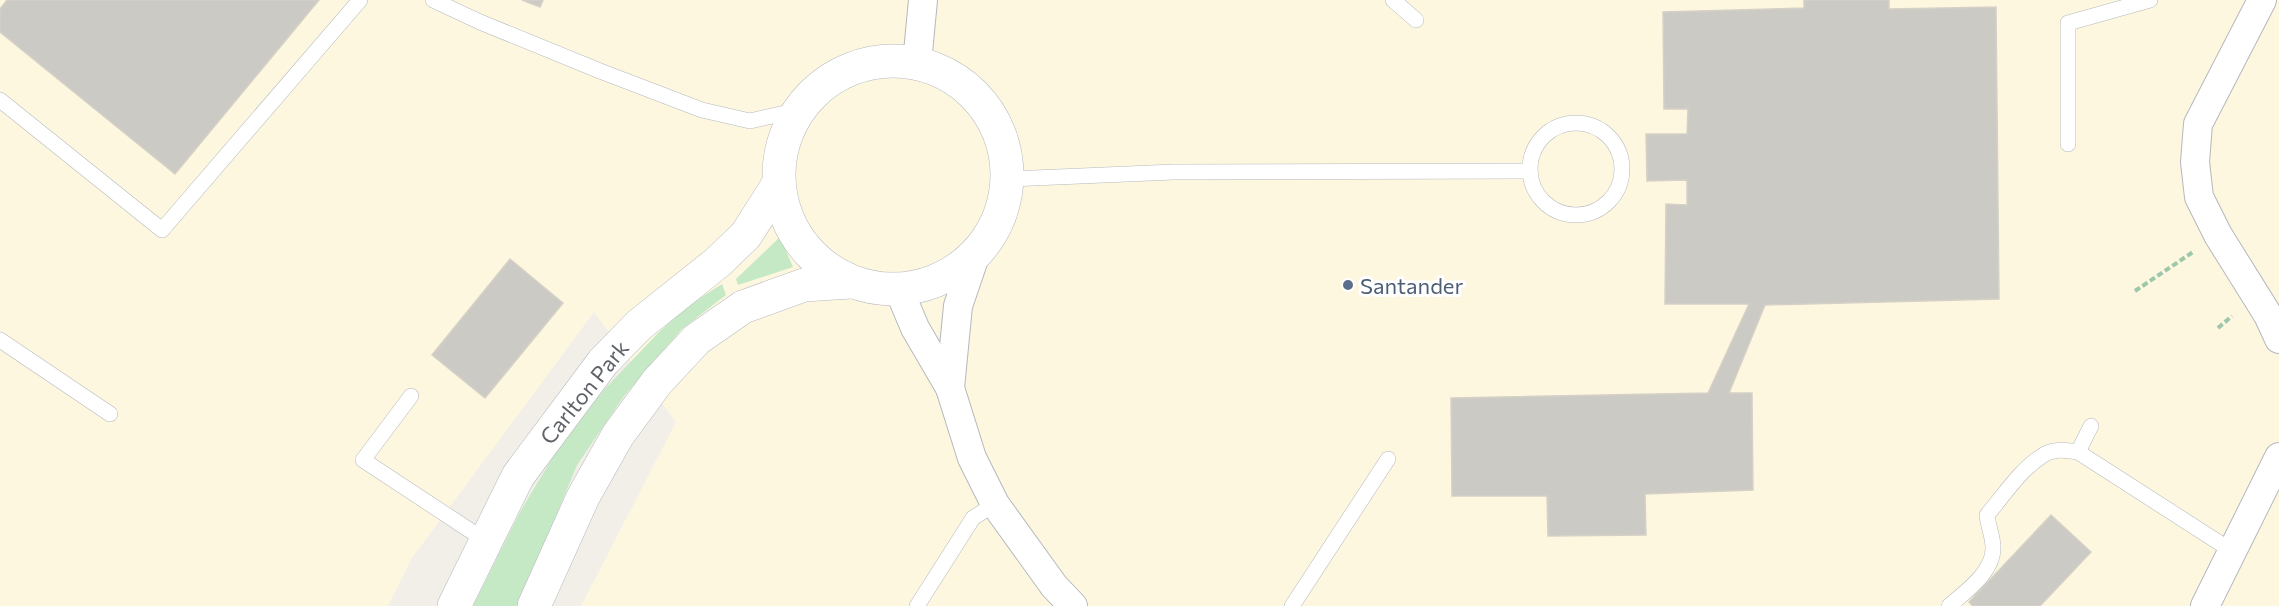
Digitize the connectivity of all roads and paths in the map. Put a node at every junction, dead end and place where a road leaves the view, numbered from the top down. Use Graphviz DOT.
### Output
graph roads {
  1 [pos="360,0"];
  2 [pos="433,0"];
  3 [pos="923,0"];
  4 [pos="1393,0"];
  5 [pos="2150,0"];
  6 [pos="2262,0"];
  7 [pos="1416,20"];
  8 [pos="917,63"];
  9 [pos="0,100"];
  10 [pos="798,110"];
  11 [pos="2068,144"];
  12 [pos="1530,171"];
  13 [pos="1008,179"];
  14 [pos="779,183"];
  15 [pos="2218,235"];
  16 [pos="975,256"];
  17 [pos="851,282"];
  18 [pos="899,290"];
  19 [pos="2135,291"];
  20 [pos="2279,339"];
  21 [pos="0,340"];
  22 [pos="950,388"];
  23 [pos="411,396"];
  24 [pos="110,414"];
  25 [pos="2091,426"];
  26 [pos="2078,453"];
  27 [pos="2279,457"];
  28 [pos="1388,459"];
  29 [pos="995,504"];
  30 [pos="486,541"];
  31 [pos="2232,551"];
  32 [pos="454,606"];
  33 [pos="534,606"];
  34 [pos="917,606"];
  35 [pos="1073,606"];
  36 [pos="1292,606"];
  37 [pos="1949,606"];
  38 [pos="2205,606"];
  1 -- 9 [label="lane"];
  2 -- 10 [label="lane"];
  3 -- 8 [label="street"];
  4 -- 7 [label="lane"];
  5 -- 11 [label="lane"];
  6 -- 15 [label="street"];
  8 -- 10 [label="street"];
  8 -- 13 [label="street"];
  10 -- 14 [label="street"];
  12 -- 12 [label="lane"];
  12 -- 13 [label="lane"];
  13 -- 16 [label="street"];
  14 -- 17 [label="street"];
  14 -- 30 [label="street, Carlton Park"];
  15 -- 19 [label="path"];
  15 -- 20 [label="street"];
  16 -- 18 [label="street"];
  16 -- 22 [label="street"];
  17 -- 18 [label="street"];
  17 -- 33 [label="street"];
  18 -- 22 [label="street"];
  21 -- 24 [label="lane"];
  22 -- 29 [label="street"];
  23 -- 30 [label="lane"];
  25 -- 26 [label="lane"];
  26 -- 31 [label="lane"];
  26 -- 37 [label="lane"];
  27 -- 31 [label="street"];
  28 -- 36 [label="lane"];
  29 -- 34 [label="lane"];
  29 -- 35 [label="street"];
  30 -- 32 [label="street, Carlton Park"];
  31 -- 38 [label="street"];
}
